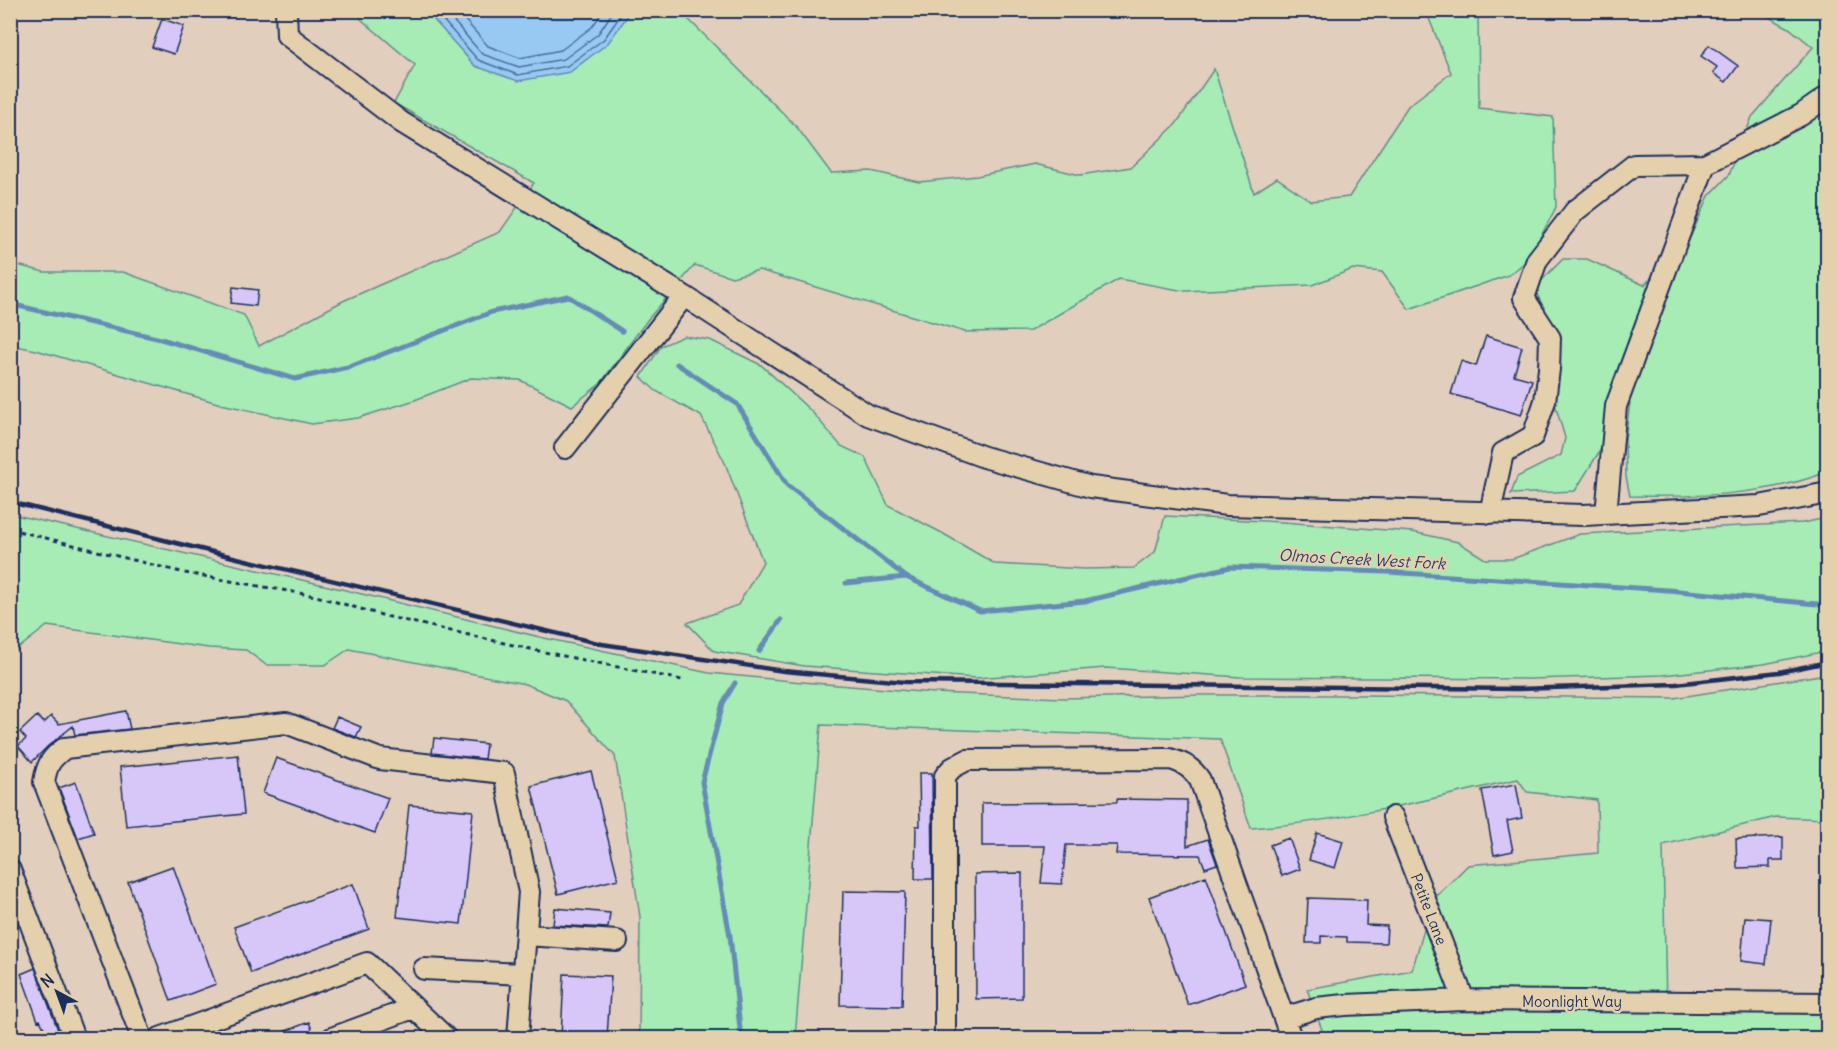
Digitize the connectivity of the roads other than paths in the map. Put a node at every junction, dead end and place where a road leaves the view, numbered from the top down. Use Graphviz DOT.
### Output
graph roads {
  1 [pos="286,10"];
  2 [pos="1827,96"];
  3 [pos="1705,164"];
  4 [pos="684,296"];
  5 [pos="565,448"];
  6 [pos="1827,493"];
  7 [pos="1490,513"];
  8 [pos="1606,514"];
  9 [pos="1393,818"];
  10 [pos="10,870"];
  11 [pos="526,935"];
  12 [pos="617,941"];
  13 [pos="424,969"];
  14 [pos="523,974"];
  15 [pos="1464,1000"];
  16 [pos="1827,1003"];
  17 [pos="414,1008"];
  18 [pos="1284,1018"];
  19 [pos="74,1038"];
  20 [pos="142,1038"];
  21 [pos="160,1038"];
  22 [pos="332,1038"];
  23 [pos="446,1038"];
  24 [pos="518,1038"];
  25 [pos="945,1038"];
  26 [pos="1291,1038"];
  1 -- 4 [label="street"];
  2 -- 3 [label="street"];
  3 -- 7 [label="street"];
  3 -- 8 [label="street"];
  4 -- 5 [label="street"];
  4 -- 7 [label="street"];
  6 -- 8 [label="street"];
  7 -- 8 [label="street"];
  9 -- 15 [label="street, Petite Lane"];
  10 -- 19 [label="street"];
  11 -- 12 [label="street"];
  11 -- 14 [label="street"];
  11 -- 20 [label="street"];
  13 -- 14 [label="street"];
  14 -- 24 [label="street"];
  15 -- 16 [label="street, Moonlight Way"];
  15 -- 18 [label="street, Moonlight Way"];
  17 -- 21 [label="street"];
  17 -- 22 [label="street"];
  17 -- 23 [label="street"];
  18 -- 25 [label="street"];
  18 -- 26 [label="street"];
}
